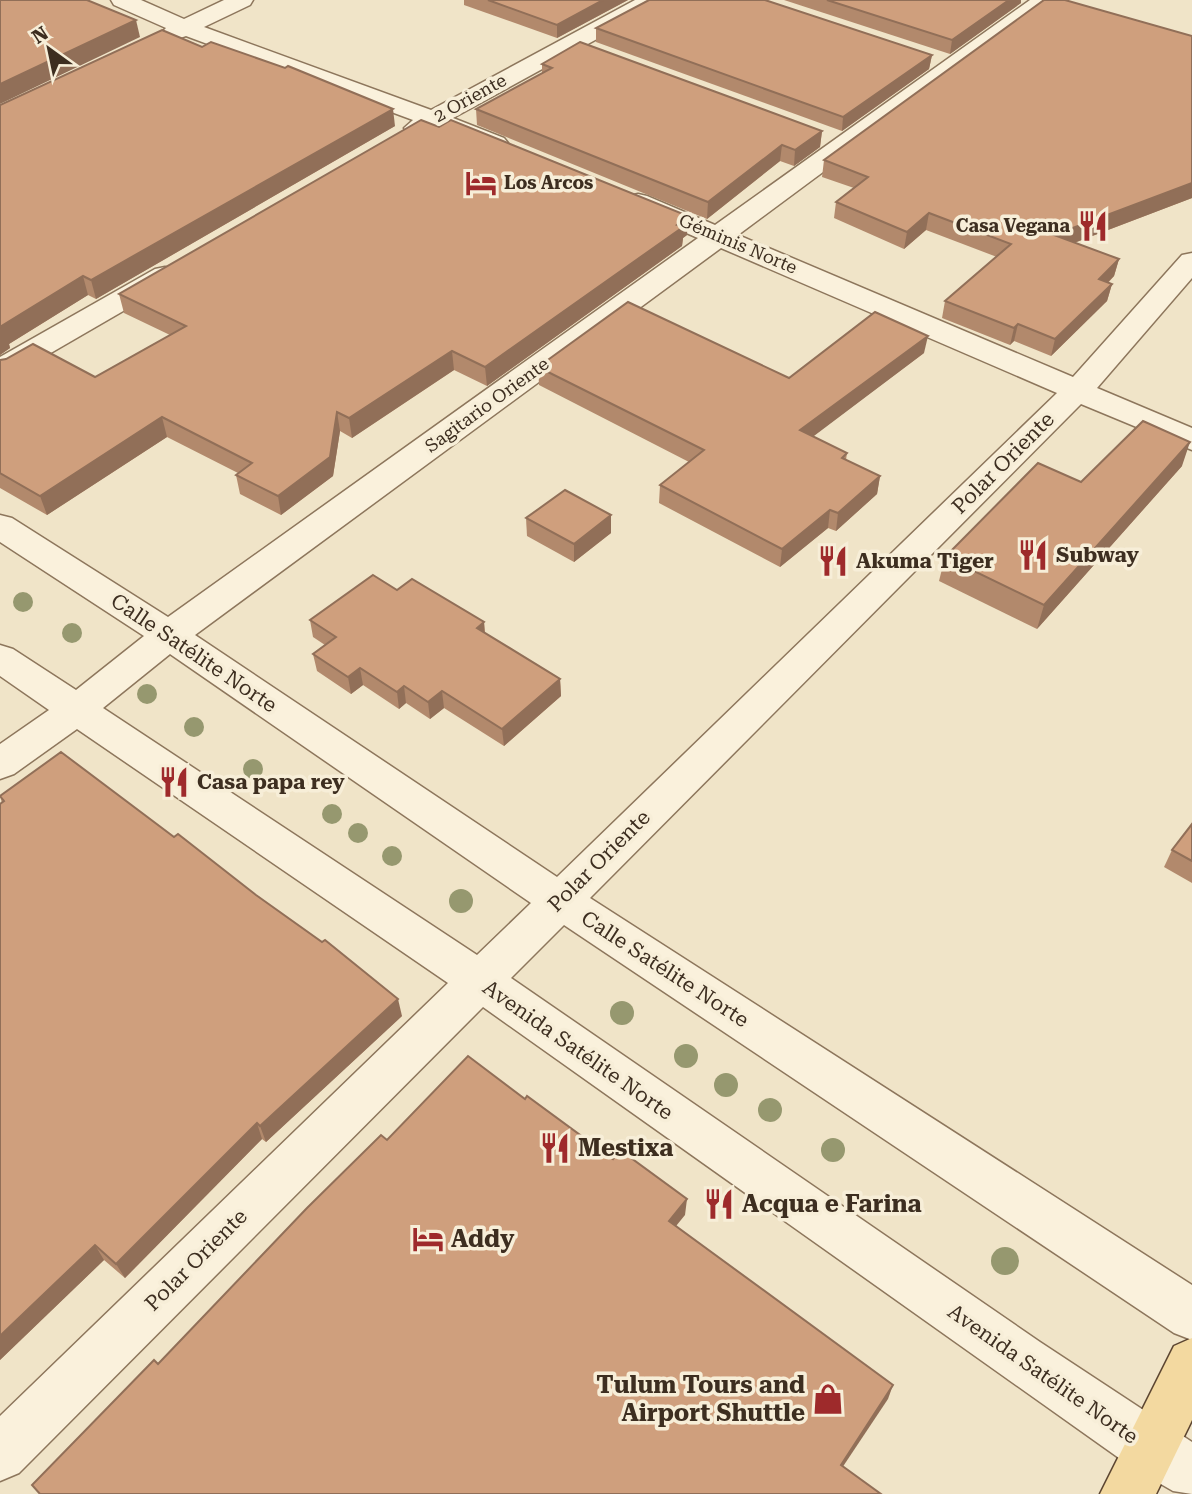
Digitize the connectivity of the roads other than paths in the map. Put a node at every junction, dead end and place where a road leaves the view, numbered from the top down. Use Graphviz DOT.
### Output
graph roads {
  1 [pos="122,0"];
  2 [pos="242,0"];
  3 [pos="651,0"];
  4 [pos="1044,0"];
  5 [pos="183,28"];
  6 [pos="571,43"];
  7 [pos="146,46"];
  8 [pos="597,52"];
  9 [pos="433,118"];
  10 [pos="397,139"];
  11 [pos="520,154"];
  12 [pos="621,195"];
  13 [pos="721,236"];
  14 [pos="1192,261"];
  15 [pos="183,265"];
  16 [pos="0,370"];
  17 [pos="1077,390"];
  18 [pos="1192,440"];
  19 [pos="0,526"];
  20 [pos="169,635"];
  21 [pos="0,658"];
  22 [pos="75,710"];
  23 [pos="0,764"];
  24 [pos="559,900"];
  25 [pos="479,980"];
  26 [pos="1192,1315"];
  27 [pos="1192,1364"];
  28 [pos="0,1454"];
  29 [pos="1172,1460"];
  30 [pos="1127,1494"];
  1 -- 5 [label="street"];
  2 -- 5 [label="street"];
  3 -- 6 [label="street, 2 Oriente"];
  4 -- 13 [label="street, Sagitario Oriente"];
  5 -- 7 [label="street"];
  5 -- 9 [label="street"];
  6 -- 8 [label="street"];
  6 -- 9 [label="street, 2 Oriente"];
  9 -- 10 [label="street, 2 Oriente"];
  9 -- 11 [label="street"];
  12 -- 13 [label="street, Géminis Norte"];
  13 -- 17 [label="street, Géminis Norte"];
  13 -- 20 [label="street, Sagitario Oriente"];
  14 -- 17 [label="street, Polar Oriente"];
  15 -- 16 [label="street"];
  17 -- 18 [label="street, Géminis Norte"];
  17 -- 24 [label="street, Polar Oriente"];
  19 -- 20 [label="street, Calle Satélite Norte"];
  20 -- 22 [label="street, Sagitario Oriente"];
  20 -- 24 [label="street, Calle Satélite Norte"];
  21 -- 22 [label="street, Avenida Satélite Norte"];
  22 -- 23 [label="street, Sagitario Oriente"];
  22 -- 25 [label="street, Avenida Satélite Norte"];
  24 -- 25 [label="street, Polar Oriente"];
  24 -- 26 [label="street, Calle Satélite Norte"];
  25 -- 28 [label="street, Polar Oriente"];
  25 -- 29 [label="street, Avenida Satélite Norte"];
  27 -- 29 [label="main road"];
  29 -- 30 [label="main road"];
}
